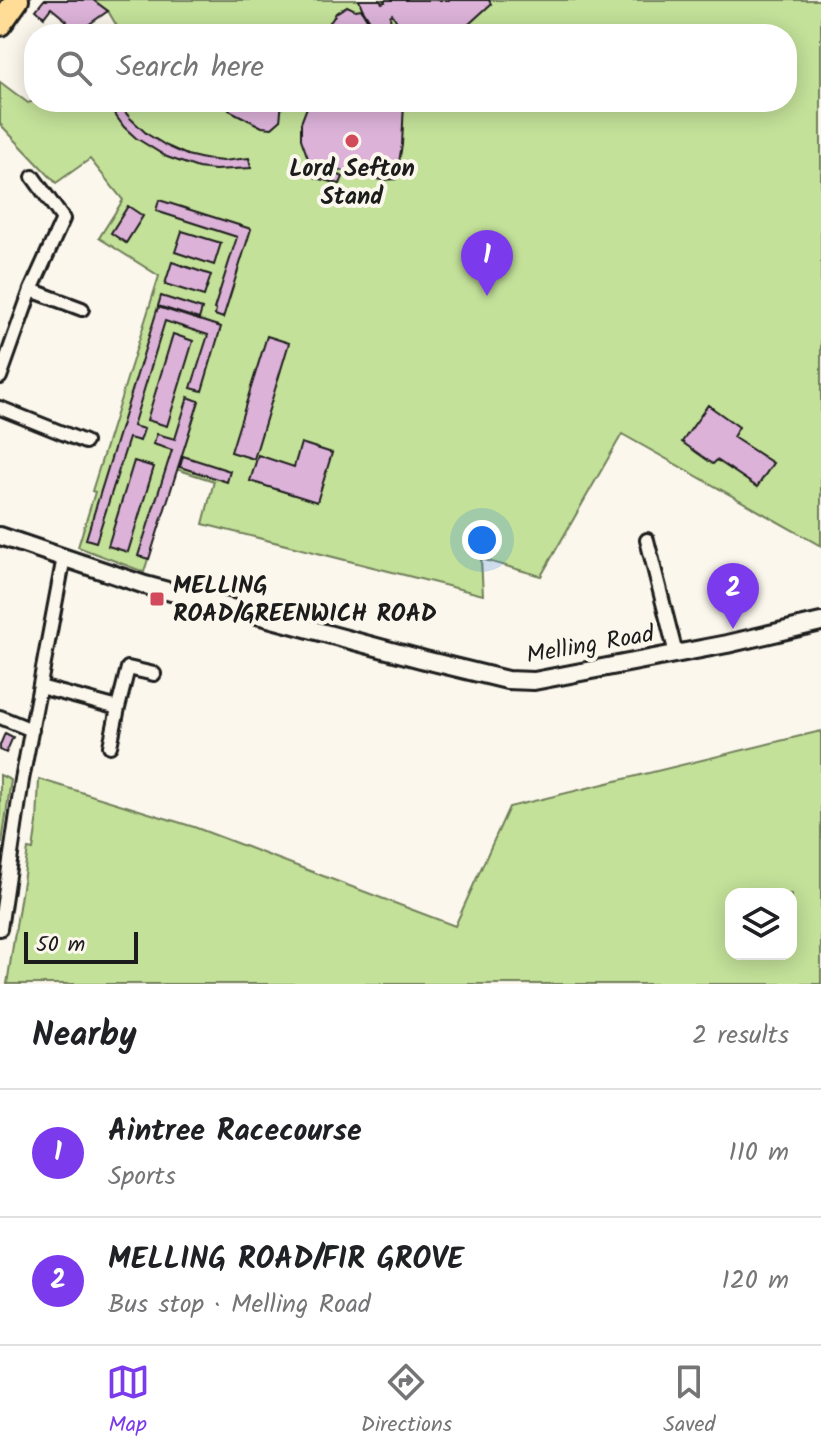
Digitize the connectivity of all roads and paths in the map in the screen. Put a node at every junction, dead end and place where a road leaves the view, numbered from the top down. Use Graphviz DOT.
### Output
graph roads {
  1 [pos="17,0"];
  2 [pos="0,24"];
  3 [pos="33,177"];
  4 [pos="31,290"];
  5 [pos="82,309"];
  6 [pos="0,377"];
  7 [pos="0,408"];
  8 [pos="85,442"];
  9 [pos="0,536"];
  10 [pos="647,540"];
  11 [pos="64,557"];
  12 [pos="821,622"];
  13 [pos="676,654"];
  14 [pos="154,674"];
  15 [pos="40,687"];
  16 [pos="118,708"];
  17 [pos="0,717"];
  18 [pos="32,730"];
  19 [pos="110,746"];
  20 [pos="0,929"];
  1 -- 2 [label="highway"];
  3 -- 4 [label="street"];
  4 -- 5 [label="street"];
  4 -- 6 [label="street"];
  7 -- 8 [label="street"];
  9 -- 11 [label="street, Melling Road"];
  10 -- 13 [label="street"];
  11 -- 13 [label="street, Melling Road"];
  11 -- 15 [label="street"];
  12 -- 13 [label="street, Melling Road"];
  14 -- 16 [label="street"];
  15 -- 16 [label="street"];
  15 -- 18 [label="street"];
  16 -- 19 [label="street"];
  17 -- 18 [label="street"];
  18 -- 20 [label="street"];
}
